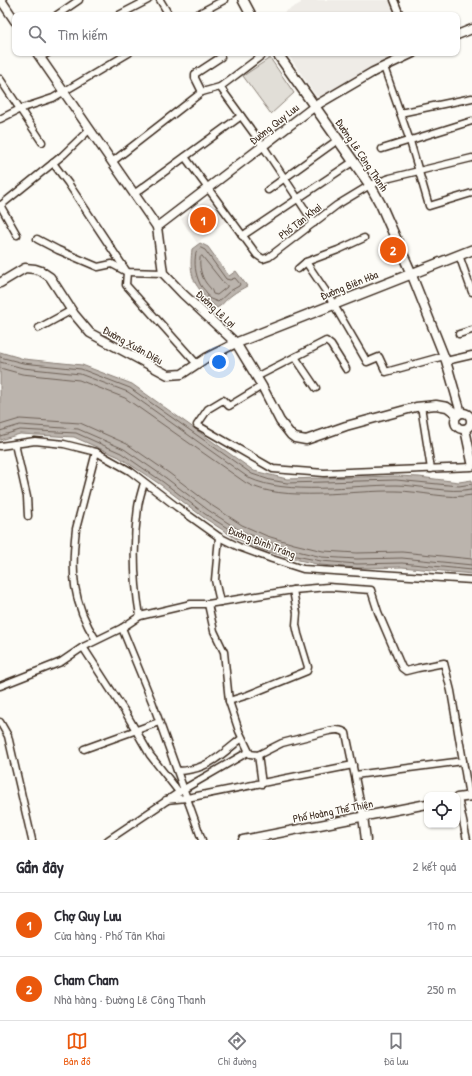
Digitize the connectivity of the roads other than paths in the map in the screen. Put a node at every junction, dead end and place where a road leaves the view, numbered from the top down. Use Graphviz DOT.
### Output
graph roads {
  1 [pos="1,0"];
  2 [pos="79,0"];
  3 [pos="148,0"];
  4 [pos="160,0"];
  5 [pos="224,0"];
  6 [pos="243,0"];
  7 [pos="394,0"];
  8 [pos="61,12"];
  9 [pos="125,12"];
  10 [pos="167,12"];
  11 [pos="202,12"];
  12 [pos="249,12"];
  13 [pos="399,12"];
  14 [pos="12,16"];
  15 [pos="472,29"];
  16 [pos="460,34"];
  17 [pos="43,56"];
  18 [pos="124,56"];
  19 [pos="261,56"];
  20 [pos="279,56"];
  21 [pos="407,56"];
  22 [pos="221,57"];
  23 [pos="384,67"];
  24 [pos="0,79"];
  25 [pos="220,87"];
  26 [pos="63,91"];
  27 [pos="202,92"];
  28 [pos="472,98"];
  29 [pos="315,106"];
  30 [pos="20,108"];
  31 [pos="400,113"];
  32 [pos="241,116"];
  33 [pos="0,119"];
  34 [pos="472,121"];
  35 [pos="90,129"];
  36 [pos="339,139"];
  37 [pos="410,141"];
  38 [pos="42,142"];
  39 [pos="263,146"];
  40 [pos="382,149"];
  41 [pos="185,157"];
  42 [pos="472,158"];
  43 [pos="354,160"];
  44 [pos="112,162"];
  45 [pos="53,163"];
  46 [pos="419,170"];
  47 [pos="284,179"];
  48 [pos="370,185"];
  49 [pos="207,189"];
  50 [pos="268,190"];
  51 [pos="472,193"];
  52 [pos="134,194"];
  53 [pos="297,198"];
  54 [pos="0,206"];
  55 [pos="314,223"];
  56 [pos="157,227"];
  57 [pos="17,235"];
  58 [pos="242,236"];
  59 [pos="364,238"];
  60 [pos="37,239"];
  61 [pos="472,250"];
  62 [pos="459,255"];
  63 [pos="306,262"];
  64 [pos="298,268"];
  65 [pos="127,272"];
  66 [pos="163,273"];
  67 [pos="411,273"];
  68 [pos="0,283"];
  69 [pos="472,292"];
  70 [pos="333,305"];
  71 [pos="72,310"];
  72 [pos="39,328"];
  73 [pos="472,330"];
  74 [pos="459,334"];
  75 [pos="236,344"];
  76 [pos="472,355"];
  77 [pos="295,357"];
  78 [pos="445,359"];
  79 [pos="197,364"];
  80 [pos="346,368"];
  81 [pos="256,377"];
  82 [pos="262,386"];
  83 [pos="316,388"];
  84 [pos="421,406"];
  85 [pos="459,414"];
  86 [pos="469,428"];
  87 [pos="15,444"];
  88 [pos="0,446"];
  89 [pos="96,452"];
  90 [pos="472,462"];
  91 [pos="472,467"];
  92 [pos="431,469"];
  93 [pos="144,482"];
  94 [pos="28,516"];
  95 [pos="219,537"];
  96 [pos="472,580"];
  97 [pos="293,590"];
  98 [pos="220,602"];
  99 [pos="208,604"];
  100 [pos="140,616"];
  101 [pos="122,628"];
  102 [pos="96,640"];
  103 [pos="83,647"];
  104 [pos="1,684"];
  105 [pos="229,701"];
  106 [pos="0,722"];
  107 [pos="159,722"];
  108 [pos="136,731"];
  109 [pos="242,738"];
  110 [pos="84,749"];
  111 [pos="248,752"];
  112 [pos="258,755"];
  113 [pos="463,764"];
  114 [pos="353,765"];
  115 [pos="472,766"];
  116 [pos="177,770"];
  117 [pos="355,775"];
  118 [pos="262,784"];
  119 [pos="182,791"];
  120 [pos="470,796"];
  121 [pos="187,798"];
  122 [pos="460,798"];
  123 [pos="166,800"];
  124 [pos="424,805"];
  125 [pos="460,807"];
  126 [pos="363,816"];
  127 [pos="32,840"];
  128 [pos="108,840"];
  129 [pos="202,840"];
  130 [pos="243,840"];
  131 [pos="366,840"];
  132 [pos="467,840"];
  1 -- 14 [label="street"];
  2 -- 8 [label="street"];
  3 -- 9 [label="street"];
  4 -- 10 [label="street"];
  5 -- 11 [label="street"];
  6 -- 12 [label="main road"];
  7 -- 13 [label="street"];
  15 -- 16 [label="street"];
  17 -- 26 [label="street"];
  18 -- 26 [label="street"];
  19 -- 25 [label="street"];
  20 -- 29 [label="main road, Đường Lê Công Thanh"];
  21 -- 23 [label="street, Đường Quy Lưu"];
  22 -- 27 [label="street"];
  23 -- 29 [label="street, Đường Quy Lưu"];
  23 -- 31 [label="street"];
  24 -- 30 [label="street"];
  25 -- 27 [label="street"];
  25 -- 32 [label="street"];
  26 -- 30 [label="street"];
  26 -- 35 [label="street"];
  27 -- 44 [label="street"];
  28 -- 31 [label="street"];
  29 -- 36 [label="main road, Đường Lê Công Thanh"];
  29 -- 39 [label="street, Đường Quy Lưu"];
  30 -- 33 [label="street"];
  30 -- 38 [label="street"];
  31 -- 37 [label="street"];
  32 -- 39 [label="street"];
  32 -- 41 [label="street"];
  34 -- 37 [label="street"];
  35 -- 44 [label="street"];
  35 -- 45 [label="street"];
  36 -- 43 [label="main road, Đường Lê Công Thanh"];
  36 -- 47 [label="street"];
  37 -- 40 [label="street"];
  37 -- 46 [label="street"];
  39 -- 47 [label="street"];
  39 -- 49 [label="street, Đường Quy Lưu"];
  41 -- 49 [label="street, Phố Tân Khai"];
  41 -- 52 [label="street"];
  42 -- 46 [label="street, Phố Tân Khai"];
  43 -- 48 [label="main road, Đường Lê Công Thanh"];
  43 -- 53 [label="street"];
  44 -- 52 [label="street"];
  45 -- 54 [label="street"];
  45 -- 65 [label="street"];
  46 -- 48 [label="street, Phố Tân Khai"];
  46 -- 51 [label="street"];
  47 -- 50 [label="street"];
  47 -- 53 [label="street"];
  48 -- 55 [label="street, Phố Tân Khai"];
  48 -- 67 [label="main road, Đường Lê Công Thanh"];
  49 -- 56 [label="street, Đường Quy Lưu"];
  49 -- 58 [label="street, Phố Tân Khai"];
  52 -- 56 [label="street"];
  53 -- 55 [label="street"];
  53 -- 58 [label="street"];
  54 -- 57 [label="street"];
  55 -- 58 [label="street, Phố Tân Khai"];
  56 -- 66 [label="street"];
  59 -- 63 [label="street"];
  60 -- 65 [label="street"];
  61 -- 62 [label="main road, Đường Biên Hòa"];
  62 -- 67 [label="main road, Đường Biên Hòa"];
  62 -- 69 [label="street"];
  63 -- 64 [label="street"];
  63 -- 70 [label="street"];
  65 -- 66 [label="street"];
  65 -- 79 [label="street"];
  66 -- 75 [label="street, Đường Lê Lợi"];
  67 -- 70 [label="main road, Đường Biên Hòa"];
  67 -- 78 [label="street, Đường Lê Công Thanh"];
  68 -- 71 [label="street, Đường Xuân Diệu"];
  70 -- 75 [label="main road, Đường Biên Hòa"];
  70 -- 78 [label="street"];
  71 -- 72 [label="street"];
  71 -- 79 [label="street, Đường Xuân Diệu"];
  73 -- 74 [label="street"];
  75 -- 79 [label="street, Đường Xuân Diệu"];
  75 -- 81 [label="street, Đường Lê Lợi"];
  76 -- 78 [label="street"];
  77 -- 80 [label="street"];
  77 -- 81 [label="street"];
  77 -- 83 [label="street"];
  78 -- 85 [label="street, Đường Lê Công Thanh"];
  81 -- 82 [label="street, Đường Lê Lợi"];
  82 -- 84 [label="street, Đường Lê Lợi"];
  82 -- 92 [label="street"];
  84 -- 85 [label="street, Đường Lê Lợi"];
  84 -- 92 [label="street"];
  85 -- 86 [label="street"];
  85 -- 86 [label="street"];
  86 -- 90 [label="street"];
  87 -- 88 [label="street, Đường Đinh Tráng"];
  87 -- 89 [label="street, Đường Đinh Tráng"];
  87 -- 94 [label="street"];
  89 -- 93 [label="street, Đường Đinh Tráng"];
  89 -- 102 [label="street"];
  91 -- 92 [label="street"];
  93 -- 95 [label="street, Đường Đinh Tráng"];
  93 -- 100 [label="street"];
  95 -- 96 [label="street, Đường Đinh Tráng"];
  95 -- 98 [label="street"];
  97 -- 98 [label="street"];
  97 -- 105 [label="street"];
  97 -- 113 [label="street"];
  98 -- 99 [label="street"];
  99 -- 100 [label="street"];
  99 -- 105 [label="street"];
  100 -- 101 [label="street"];
  101 -- 102 [label="street"];
  101 -- 107 [label="street"];
  102 -- 103 [label="street"];
  103 -- 104 [label="street"];
  103 -- 108 [label="street"];
  105 -- 109 [label="street"];
  106 -- 127 [label="street"];
  107 -- 108 [label="street"];
  107 -- 116 [label="street"];
  108 -- 110 [label="street"];
  108 -- 119 [label="street"];
  109 -- 111 [label="street"];
  109 -- 116 [label="street"];
  111 -- 112 [label="street"];
  111 -- 119 [label="street"];
  112 -- 114 [label="street"];
  112 -- 118 [label="street"];
  113 -- 115 [label="street"];
  113 -- 117 [label="street"];
  113 -- 120 [label="street"];
  114 -- 117 [label="street"];
  114 -- 118 [label="street"];
  116 -- 119 [label="street"];
  117 -- 126 [label="street"];
  118 -- 121 [label="street"];
  119 -- 121 [label="street"];
  119 -- 123 [label="street"];
  120 -- 122 [label="street"];
  121 -- 123 [label="street"];
  121 -- 129 [label="street"];
  123 -- 128 [label="street"];
  124 -- 126 [label="street, Phố Hoàng Thế Thiện"];
  125 -- 132 [label="street"];
  126 -- 130 [label="street, Phố Hoàng Thế Thiện"];
  126 -- 131 [label="street"];
}
